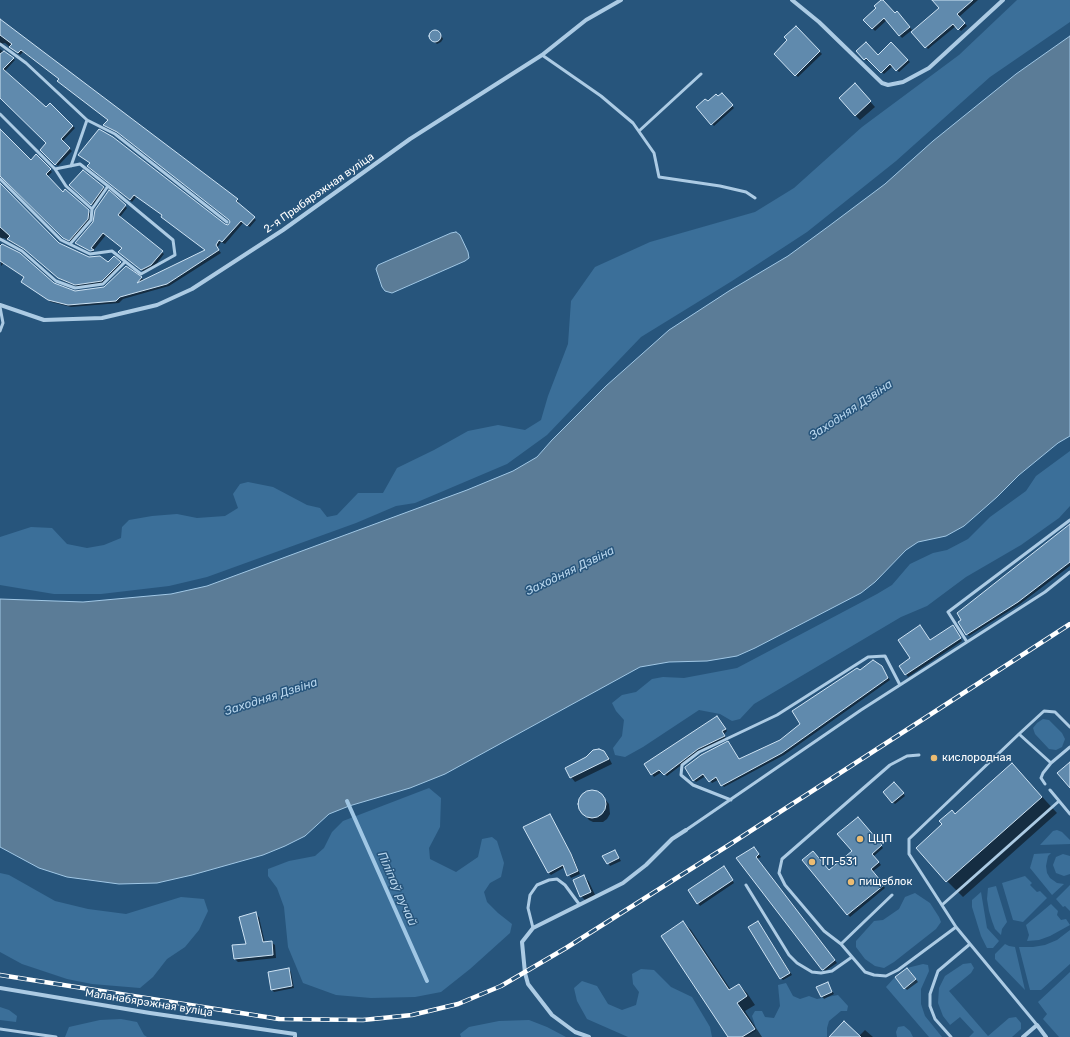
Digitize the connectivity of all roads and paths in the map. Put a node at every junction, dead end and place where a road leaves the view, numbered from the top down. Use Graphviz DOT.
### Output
graph roads {
  1 [pos="621,0"];
  2 [pos="792,0"];
  3 [pos="1000,1"];
  4 [pos="0,44"];
  5 [pos="542,55"];
  6 [pos="701,74"];
  7 [pos="0,114"];
  8 [pos="87,120"];
  9 [pos="639,131"];
  10 [pos="70,166"];
  11 [pos="56,169"];
  12 [pos="0,179"];
  13 [pos="108,186"];
  14 [pos="755,198"];
  15 [pos="92,209"];
  16 [pos="227,222"];
  17 [pos="0,239"];
  18 [pos="70,244"];
  19 [pos="125,262"];
  20 [pos="0,306"];
  21 [pos="0,330"];
  22 [pos="1070,520"];
  23 [pos="1070,572"];
  24 [pos="967,642"];
  25 [pos="900,685"];
  26 [pos="1070,727"];
  27 [pos="1019,734"];
  28 [pos="1070,747"];
  29 [pos="919,755"];
  30 [pos="1051,763"];
  31 [pos="1045,784"];
  32 [pos="1050,790"];
  33 [pos="731,800"];
  34 [pos="1059,801"];
  35 [pos="1070,814"];
  36 [pos="686,830"];
  37 [pos="746,886"];
  38 [pos="892,895"];
  39 [pos="579,904"];
  40 [pos="942,905"];
  41 [pos="956,927"];
  42 [pos="533,928"];
  43 [pos="841,944"];
  44 [pos="970,944"];
  45 [pos="852,957"];
  46 [pos="0,988"];
  47 [pos="1037,1026"];
  48 [pos="0,1029"];
  49 [pos="295,1036"];
  50 [pos="56,1037"];
  51 [pos="589,1037"];
  52 [pos="951,1037"];
  53 [pos="1023,1037"];
  54 [pos="1046,1037"];
  1 -- 5 [label="street, 2-я Прыбярэжная вуліца"];
  2 -- 3 [label="street"];
  4 -- 8 [label="lane"];
  5 -- 9 [label="lane"];
  5 -- 20 [label="street, 2-я Прыбярэжная вуліца"];
  6 -- 9 [label="lane"];
  7 -- 11 [label="lane"];
  8 -- 10 [label="lane"];
  8 -- 16 [label="lane"];
  9 -- 14 [label="lane"];
  10 -- 11 [label="lane"];
  10 -- 13 [label="lane"];
  11 -- 15 [label="lane"];
  12 -- 18 [label="lane"];
  13 -- 15 [label="lane"];
  13 -- 19 [label="lane"];
  15 -- 18 [label="lane"];
  17 -- 19 [label="lane"];
  18 -- 19 [label="lane"];
  20 -- 21 [label="lane"];
  22 -- 24 [label="lane"];
  23 -- 24 [label="lane"];
  24 -- 25 [label="lane"];
  25 -- 33 [label="lane"];
  25 -- 33 [label="lane"];
  26 -- 27 [label="lane"];
  27 -- 30 [label="lane"];
  27 -- 40 [label="lane"];
  28 -- 30 [label="lane"];
  29 -- 43 [label="lane"];
  30 -- 31 [label="lane"];
  32 -- 34 [label="lane"];
  33 -- 36 [label="lane"];
  34 -- 35 [label="lane"];
  34 -- 40 [label="lane"];
  36 -- 39 [label="street"];
  37 -- 45 [label="lane"];
  38 -- 43 [label="lane"];
  39 -- 42 [label="street"];
  39 -- 42 [label="lane"];
  40 -- 41 [label="lane"];
  41 -- 44 [label="lane"];
  41 -- 45 [label="lane"];
  42 -- 51 [label="street"];
  43 -- 45 [label="lane"];
  44 -- 47 [label="lane"];
  44 -- 52 [label="lane"];
  46 -- 49 [label="street, Маланабярэжная вуліца"];
  47 -- 53 [label="street"];
  47 -- 54 [label="street"];
  48 -- 50 [label="lane"];
}
